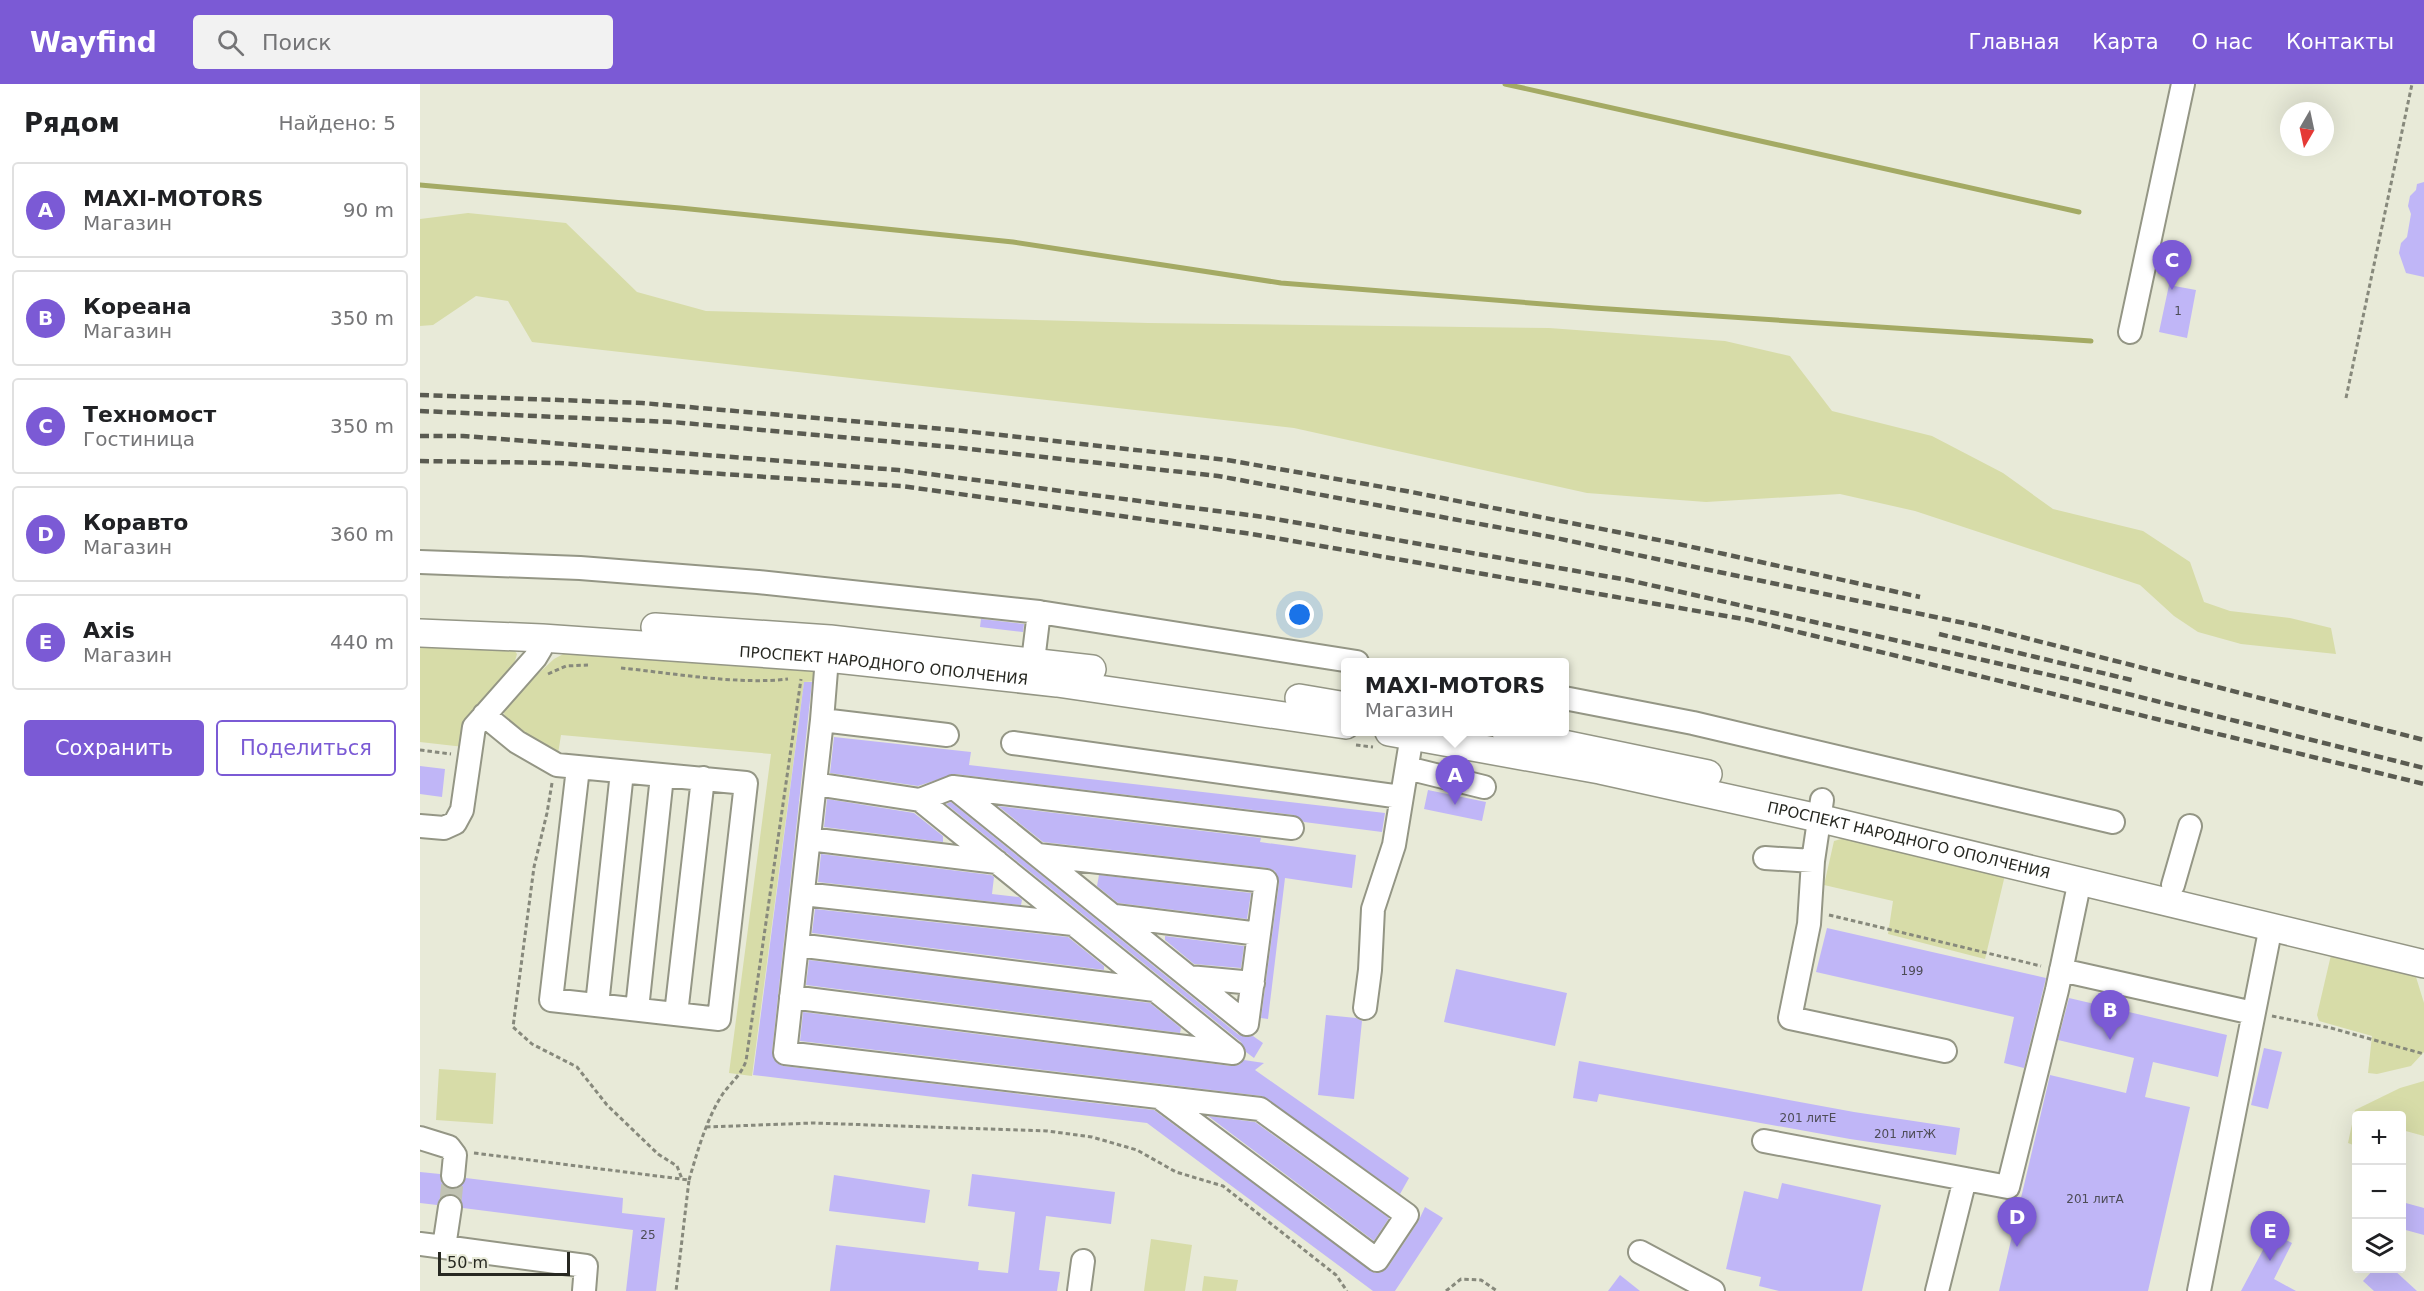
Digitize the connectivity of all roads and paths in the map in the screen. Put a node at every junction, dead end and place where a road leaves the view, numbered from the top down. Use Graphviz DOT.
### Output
graph roads {
  1 [pos="2183,84"];
  2 [pos="2412,84"];
  3 [pos="2130,332"];
  4 [pos="2346,398"];
  5 [pos="420,562"];
  6 [pos="1039,612"];
  7 [pos="420,615"];
  8 [pos="420,633"];
  9 [pos="542,638"];
  10 [pos="827,658"];
  11 [pos="1341,660"];
  12 [pos="1033,661"];
  13 [pos="595,665"];
  14 [pos="618,667"];
  15 [pos="544,676"];
  16 [pos="1569,699"];
  17 [pos="1341,704"];
  18 [pos="484,715"];
  19 [pos="822,720"];
  20 [pos="1341,724"];
  21 [pos="947,735"];
  22 [pos="1402,736"];
  23 [pos="1417,736"];
  24 [pos="1522,736"];
  25 [pos="1013,743"];
  26 [pos="420,750"];
  27 [pos="470,756"];
  28 [pos="578,768"];
  29 [pos="1407,768"];
  30 [pos="622,772"];
  31 [pos="662,776"];
  32 [pos="703,778"];
  33 [pos="815,784"];
  34 [pos="953,787"];
  35 [pos="1484,787"];
  36 [pos="1401,796"];
  37 [pos="920,800"];
  38 [pos="1820,809"];
  39 [pos="2114,822"];
  40 [pos="420,826"];
  41 [pos="2190,826"];
  42 [pos="1292,828"];
  43 [pos="809,839"];
  44 [pos="1038,855"];
  45 [pos="1765,858"];
  46 [pos="1813,861"];
  47 [pos="996,862"];
  48 [pos="2080,880"];
  49 [pos="2173,885"];
  50 [pos="803,894"];
  51 [pos="1810,911"];
  52 [pos="1115,916"];
  53 [pos="1073,924"];
  54 [pos="2271,926"];
  55 [pos="1259,934"];
  56 [pos="797,945"];
  57 [pos="2424,947"];
  58 [pos="2424,964"];
  59 [pos="2061,970"];
  60 [pos="1189,977"];
  61 [pos="1252,983"];
  62 [pos="1155,990"];
  63 [pos="791,997"];
  64 [pos="597,1005"];
  65 [pos="1365,1008"];
  66 [pos="637,1010"];
  67 [pos="2253,1013"];
  68 [pos="676,1014"];
  69 [pos="1945,1051"];
  70 [pos="2424,1054"];
  71 [pos="1159,1097"];
  72 [pos="706,1127"];
  73 [pos="420,1138"];
  74 [pos="1764,1141"];
  75 [pos="452,1151"];
  76 [pos="453,1176"];
  77 [pos="1965,1179"];
  78 [pos="689,1180"];
  79 [pos="450,1207"];
  80 [pos="420,1244"];
  81 [pos="444,1247"];
  82 [pos="1640,1252"];
  83 [pos="1083,1261"];
  84 [pos="584,1291"];
  85 [pos="676,1291"];
  86 [pos="1079,1291"];
  87 [pos="1347,1291"];
  88 [pos="1446,1291"];
  89 [pos="1497,1291"];
  90 [pos="1713,1291"];
  91 [pos="1937,1291"];
  92 [pos="2199,1291"];
  1 -- 3 [label="street"];
  2 -- 4 [label="path"];
  5 -- 6 [label="street"];
  6 -- 11 [label="street"];
  6 -- 12 [label="street"];
  7 -- 12 [label="main road, ПРОСПЕКТ НАРОДНОГО ОПОЛЧЕНИЯ"];
  8 -- 9 [label="main road, ПРОСПЕКТ НАРОДНОГО ОПОЛЧЕНИЯ"];
  9 -- 10 [label="main road, ПРОСПЕКТ НАРОДНОГО ОПОЛЧЕНИЯ"];
  9 -- 18 [label="street"];
  10 -- 19 [label="street"];
  10 -- 20 [label="main road, ПРОСПЕКТ НАРОДНОГО ОПОЛЧЕНИЯ"];
  12 -- 17 [label="main road, ПРОСПЕКТ НАРОДНОГО ОПОЛЧЕНИЯ"];
  13 -- 15 [label="path"];
  14 -- 72 [label="path"];
  16 -- 39 [label="street"];
  18 -- 27 [label="street"];
  18 -- 28 [label="street"];
  19 -- 21 [label="street"];
  19 -- 33 [label="street"];
  22 -- 29 [label="street"];
  23 -- 38 [label="main road, ПРОСПЕКТ НАРОДНОГО ОПОЛЧЕНИЯ"];
  24 -- 38 [label="main road, ПРОСПЕКТ НАРОДНОГО ОПОЛЧЕНИЯ"];
  25 -- 36 [label="street"];
  26 -- 27 [label="path"];
  27 -- 40 [label="street"];
  28 -- 30 [label="street"];
  28 -- 64 [label="street"];
  29 -- 35 [label="street"];
  29 -- 36 [label="street"];
  30 -- 31 [label="street"];
  30 -- 64 [label="street"];
  31 -- 32 [label="street"];
  31 -- 66 [label="street"];
  32 -- 68 [label="street"];
  32 -- 68 [label="street"];
  33 -- 37 [label="street"];
  33 -- 43 [label="street"];
  34 -- 37 [label="street"];
  34 -- 42 [label="street"];
  34 -- 44 [label="street"];
  36 -- 65 [label="street"];
  37 -- 47 [label="street"];
  38 -- 46 [label="street"];
  38 -- 48 [label="main road, ПРОСПЕКТ НАРОДНОГО ОПОЛЧЕНИЯ"];
  38 -- 49 [label="main road, ПРОСПЕКТ НАРОДНОГО ОПОЛЧЕНИЯ"];
  41 -- 49 [label="street"];
  43 -- 47 [label="street"];
  43 -- 50 [label="street"];
  44 -- 52 [label="street"];
  44 -- 55 [label="street"];
  45 -- 46 [label="street"];
  46 -- 51 [label="street"];
  47 -- 53 [label="street"];
  48 -- 54 [label="main road, ПРОСПЕКТ НАРОДНОГО ОПОЛЧЕНИЯ"];
  48 -- 59 [label="street"];
  49 -- 57 [label="main road, ПРОСПЕКТ НАРОДНОГО ОПОЛЧЕНИЯ"];
  50 -- 53 [label="street"];
  50 -- 56 [label="street"];
  51 -- 59 [label="path"];
  51 -- 69 [label="street"];
  52 -- 55 [label="street"];
  52 -- 60 [label="street"];
  53 -- 62 [label="street"];
  54 -- 58 [label="main road, ПРОСПЕКТ НАРОДНОГО ОПОЛЧЕНИЯ"];
  54 -- 67 [label="street"];
  55 -- 61 [label="street"];
  56 -- 62 [label="street"];
  56 -- 63 [label="street"];
  59 -- 67 [label="street"];
  59 -- 77 [label="street"];
  60 -- 61 [label="street"];
  60 -- 61 [label="street"];
  62 -- 63 [label="street"];
  63 -- 71 [label="street"];
  64 -- 66 [label="street"];
  66 -- 68 [label="street"];
  67 -- 70 [label="path"];
  67 -- 92 [label="street"];
  71 -- 71 [label="street"];
  72 -- 78 [label="path"];
  72 -- 87 [label="path"];
  73 -- 75 [label="street"];
  74 -- 77 [label="street"];
  75 -- 76 [label="street"];
  75 -- 78 [label="path"];
  77 -- 91 [label="street"];
  78 -- 85 [label="path"];
  79 -- 81 [label="street"];
  80 -- 81 [label="street"];
  81 -- 84 [label="street"];
  82 -- 90 [label="street"];
  83 -- 86 [label="street"];
  88 -- 89 [label="path"];
}
